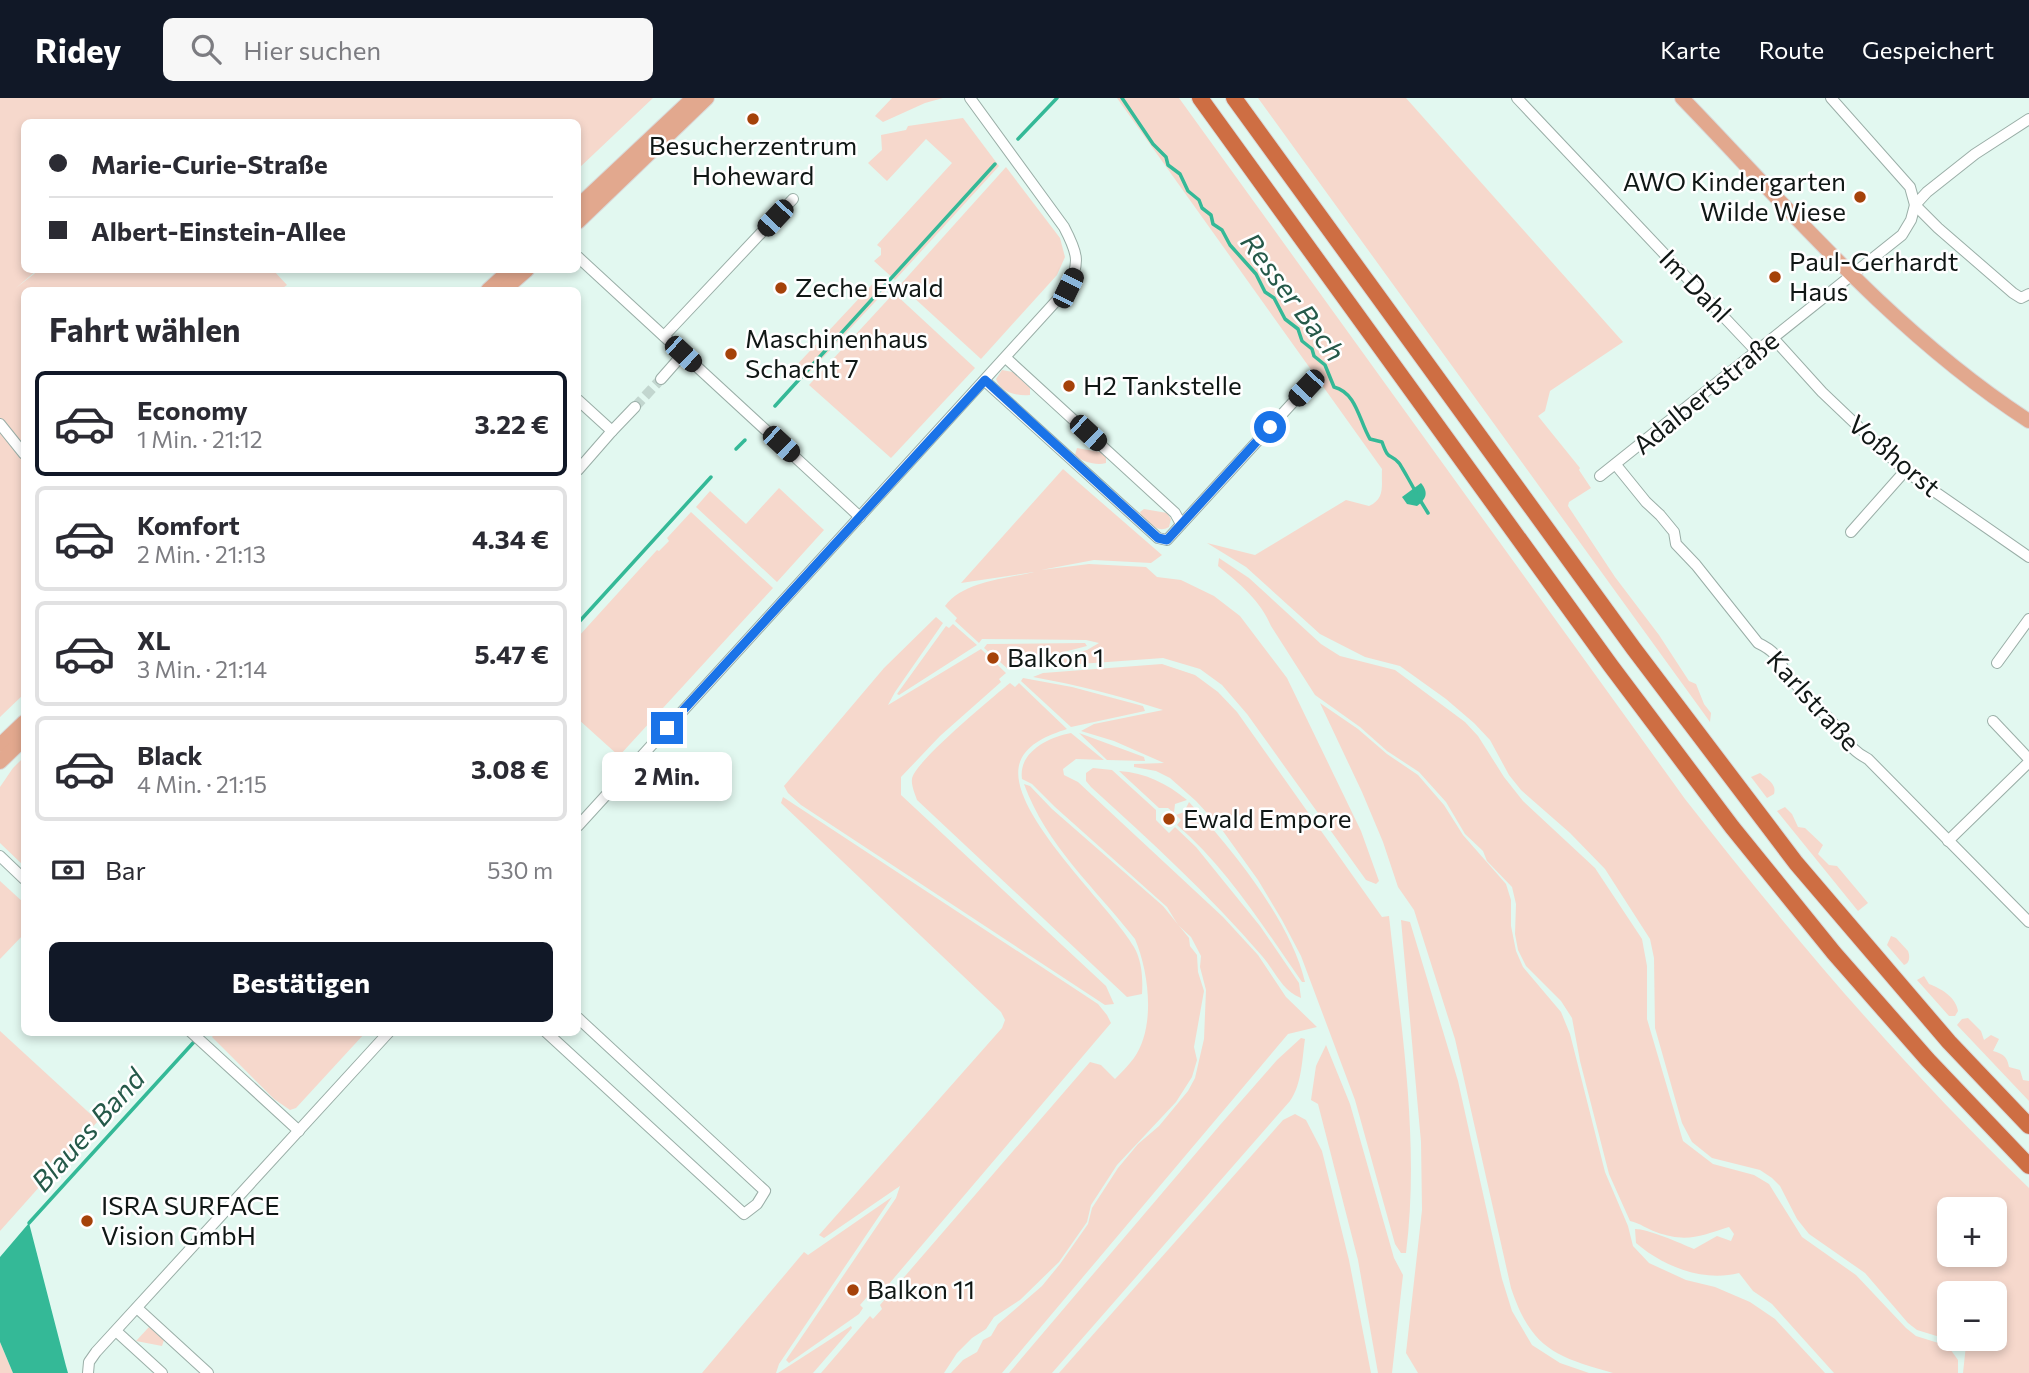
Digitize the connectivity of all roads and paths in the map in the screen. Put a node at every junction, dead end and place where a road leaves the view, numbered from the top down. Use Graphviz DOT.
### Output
graph roads {
  1 [pos="693,98"];
  2 [pos="707,98"];
  3 [pos="970,98"];
  4 [pos="1200,98"];
  5 [pos="1234,98"];
  6 [pos="1517,98"];
  7 [pos="1682,98"];
  8 [pos="1831,98"];
  9 [pos="2029,119"];
  10 [pos="793,199"];
  11 [pos="581,203"];
  12 [pos="1915,205"];
  13 [pos="581,219"];
  14 [pos="581,260"];
  15 [pos="507,273"];
  16 [pos="523,273"];
  17 [pos="1852,275"];
  18 [pos="491,287"];
  19 [pos="507,287"];
  20 [pos="2029,294"];
  21 [pos="664,336"];
  22 [pos="1774,339"];
  23 [pos="1757,352"];
  24 [pos="683,354"];
  25 [pos="1006,358"];
  26 [pos="661,379"];
  27 [pos="985,380"];
  28 [pos="1306,388"];
  29 [pos="581,403"];
  30 [pos="635,407"];
  31 [pos="2029,421"];
  32 [pos="0,424"];
  33 [pos="612,431"];
  34 [pos="21,450"];
  35 [pos="1616,465"];
  36 [pos="581,467"];
  37 [pos="1905,471"];
  38 [pos="1600,476"];
  39 [pos="860,517"];
  40 [pos="1181,524"];
  41 [pos="1851,532"];
  42 [pos="2029,557"];
  43 [pos="2029,619"];
  44 [pos="1997,663"];
  45 [pos="1993,721"];
  46 [pos="21,725"];
  47 [pos="21,742"];
  48 [pos="0,745"];
  49 [pos="2029,760"];
  50 [pos="0,762"];
  51 [pos="581,823"];
  52 [pos="1948,841"];
  53 [pos="0,856"];
  54 [pos="21,876"];
  55 [pos="2029,922"];
  56 [pos="581,1021"];
  57 [pos="196,1036"];
  58 [pos="384,1036"];
  59 [pos="550,1036"];
  60 [pos="2029,1126"];
  61 [pos="299,1131"];
  62 [pos="2029,1166"];
  63 [pos="137,1308"];
  64 [pos="116,1331"];
  65 [pos="88,1373"];
  66 [pos="162,1373"];
  67 [pos="208,1373"];
  1 -- 11 [label="main road"];
  2 -- 13 [label="main road"];
  3 -- 25 [label="street"];
  4 -- 62 [label="highway"];
  5 -- 60 [label="highway"];
  6 -- 23 [label="street, Im Dahl"];
  7 -- 17 [label="main road"];
  8 -- 12 [label="street"];
  9 -- 12 [label="street, Adalbertstraße"];
  10 -- 21 [label="street"];
  12 -- 17 [label="street, Adalbertstraße"];
  12 -- 20 [label="street"];
  14 -- 21 [label="street"];
  15 -- 18 [label="main road"];
  16 -- 19 [label="main road"];
  17 -- 22 [label="street, Adalbertstraße"];
  17 -- 31 [label="main road"];
  21 -- 24 [label="street"];
  22 -- 23 [label="street, Adalbertstraße"];
  22 -- 37 [label="street, Voßhorst"];
  23 -- 35 [label="street, Adalbertstraße"];
  24 -- 26 [label="street"];
  24 -- 39 [label="street"];
  25 -- 27 [label="street"];
  25 -- 40 [label="street"];
  27 -- 39 [label="street"];
  27 -- 40 [label="street"];
  28 -- 40 [label="street"];
  29 -- 33 [label="street"];
  30 -- 33 [label="street"];
  32 -- 34 [label="street"];
  33 -- 36 [label="street"];
  35 -- 38 [label="street, Adalbertstraße"];
  35 -- 52 [label="street, Karlstraße"];
  37 -- 41 [label="street"];
  37 -- 42 [label="street, Voßhorst"];
  39 -- 51 [label="street"];
  43 -- 44 [label="street"];
  45 -- 49 [label="street"];
  46 -- 48 [label="main road"];
  47 -- 50 [label="main road"];
  49 -- 52 [label="street"];
  52 -- 55 [label="street, Karlstraße"];
  53 -- 54 [label="street"];
  56 -- 59 [label="street"];
  57 -- 61 [label="street"];
  58 -- 61 [label="street"];
  61 -- 63 [label="street"];
  63 -- 64 [label="street"];
  63 -- 67 [label="street"];
  64 -- 65 [label="street"];
  64 -- 66 [label="street"];
}
